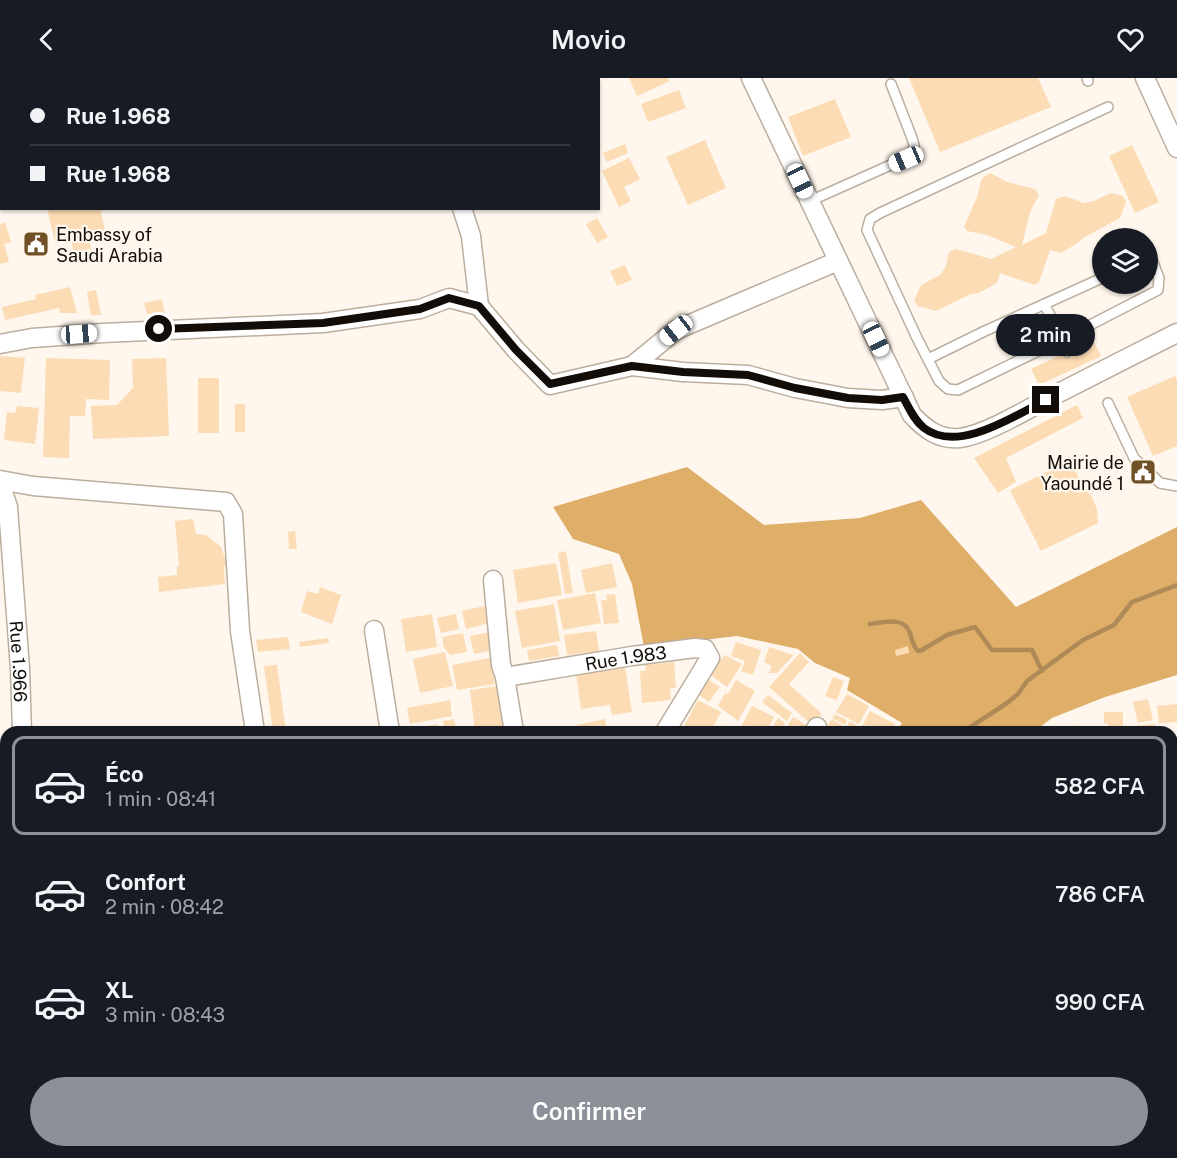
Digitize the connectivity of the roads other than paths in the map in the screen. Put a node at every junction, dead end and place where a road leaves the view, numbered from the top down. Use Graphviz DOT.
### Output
graph roads {
  1 [pos="751,78"];
  2 [pos="1145,78"];
  3 [pos="891,84"];
  4 [pos="1108,107"];
  5 [pos="1177,148"];
  6 [pos="810,201"];
  7 [pos="463,210"];
  8 [pos="838,261"];
  9 [pos="1092,282"];
  10 [pos="1150,294"];
  11 [pos="1044,304"];
  12 [pos="479,306"];
  13 [pos="1177,333"];
  14 [pos="1063,339"];
  15 [pos="0,344"];
  16 [pos="1067,352"];
  17 [pos="928,359"];
  18 [pos="632,366"];
  19 [pos="903,397"];
  20 [pos="1108,403"];
  21 [pos="0,481"];
  22 [pos="1177,486"];
  23 [pos="493,580"];
  24 [pos="374,630"];
  25 [pos="505,677"];
  26 [pos="22,726"];
  27 [pos="254,726"];
  28 [pos="389,726"];
  29 [pos="513,726"];
  30 [pos="669,726"];
  1 -- 6 [label="street"];
  2 -- 5 [label="street"];
  3 -- 6 [label="lane"];
  4 -- 17 [label="lane"];
  6 -- 8 [label="street"];
  7 -- 12 [label="street"];
  8 -- 18 [label="street"];
  8 -- 19 [label="street"];
  9 -- 11 [label="lane"];
  10 -- 14 [label="lane"];
  11 -- 14 [label="lane"];
  11 -- 17 [label="lane"];
  12 -- 15 [label="street"];
  12 -- 18 [label="street"];
  13 -- 19 [label="street"];
  14 -- 16 [label="lane"];
  14 -- 17 [label="lane"];
  18 -- 19 [label="street"];
  20 -- 22 [label="lane"];
  21 -- 26 [label="street, Rue 1.966"];
  21 -- 27 [label="street"];
  23 -- 25 [label="street"];
  24 -- 28 [label="street"];
  25 -- 29 [label="street"];
  25 -- 30 [label="street, Rue 1.983"];
}
